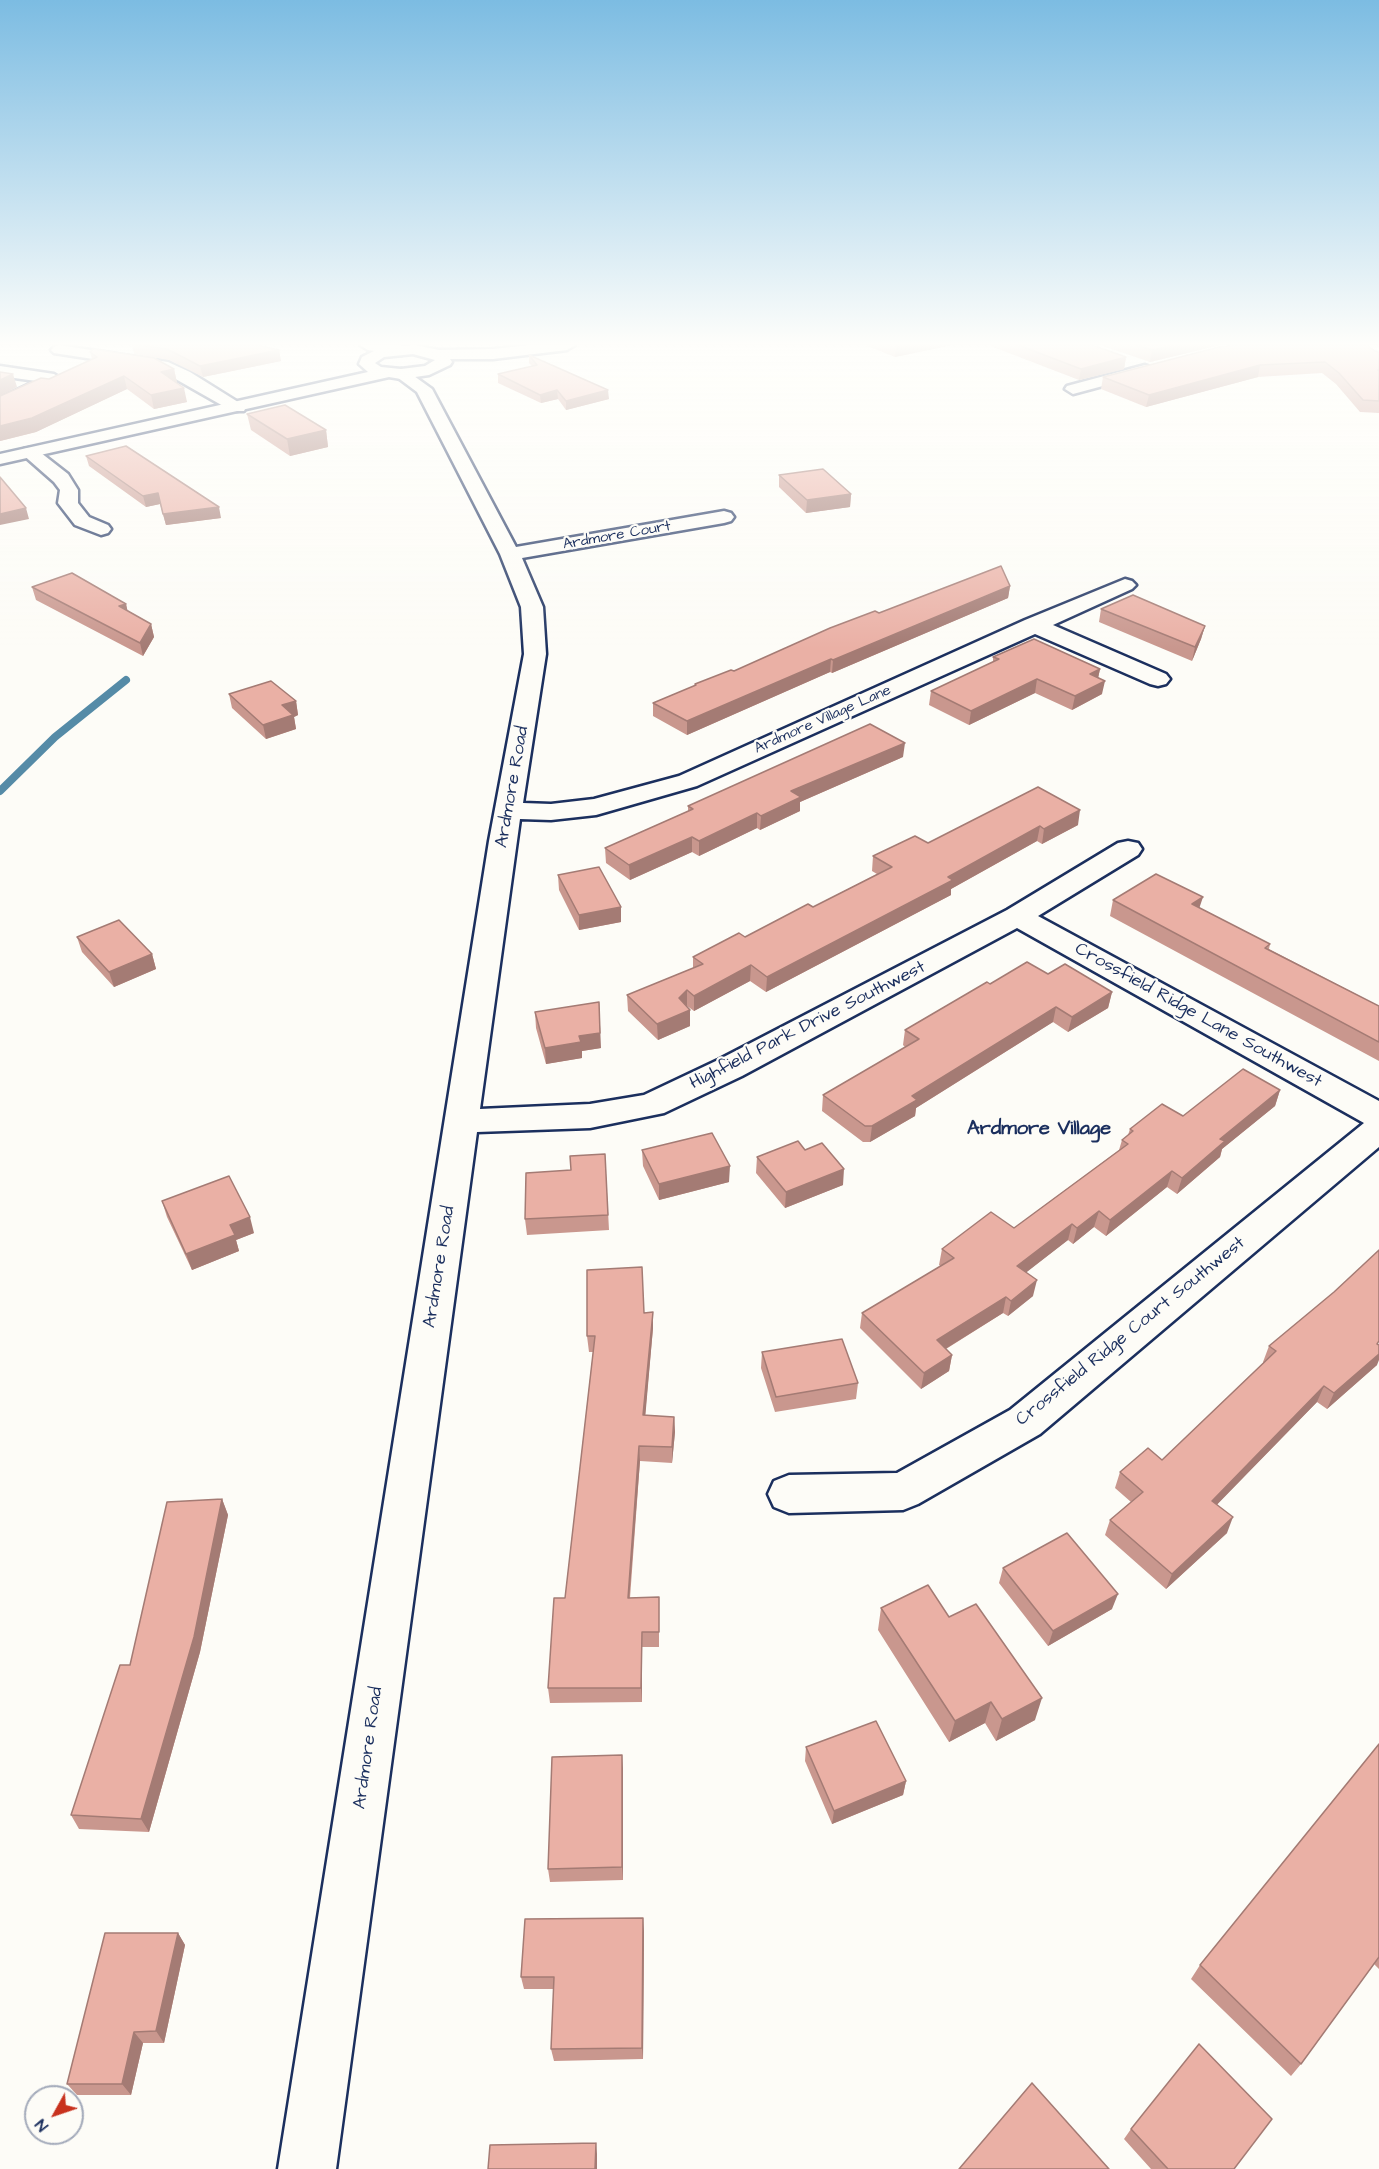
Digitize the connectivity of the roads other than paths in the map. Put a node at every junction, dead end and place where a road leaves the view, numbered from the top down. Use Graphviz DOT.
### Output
graph roads {
  1 [pos="61,446"];
  2 [pos="457,446"];
  3 [pos="30,453"];
  4 [pos="0,459"];
  5 [pos="724,517"];
  6 [pos="101,529"];
  7 [pos="510,554"];
  8 [pos="1125,585"];
  9 [pos="1033,625"];
  10 [pos="1158,679"];
  11 [pos="509,812"];
  12 [pos="1128,849"];
  13 [pos="1017,916"];
  14 [pos="1379,1116"];
  15 [pos="463,1121"];
  16 [pos="1379,1129"];
  17 [pos="789,1494"];
  18 [pos="307,2169"];
  1 -- 3 [label="street"];
  2 -- 7 [label="street, Ardmore Road"];
  3 -- 4 [label="street"];
  3 -- 6 [label="street"];
  5 -- 7 [label="street, Ardmore Court"];
  7 -- 11 [label="street, Ardmore Road"];
  8 -- 9 [label="street, Ardmore Village Lane"];
  9 -- 10 [label="street"];
  9 -- 11 [label="street, Ardmore Village Lane"];
  11 -- 15 [label="street, Ardmore Road"];
  12 -- 13 [label="street, Highfield Park Drive Southwest"];
  13 -- 14 [label="street, Crossfield Ridge Lane Southwest"];
  13 -- 15 [label="street, Highfield Park Drive Southwest"];
  15 -- 18 [label="street, Ardmore Road"];
  16 -- 17 [label="street, Crossfield Ridge Court Southwest"];
}
